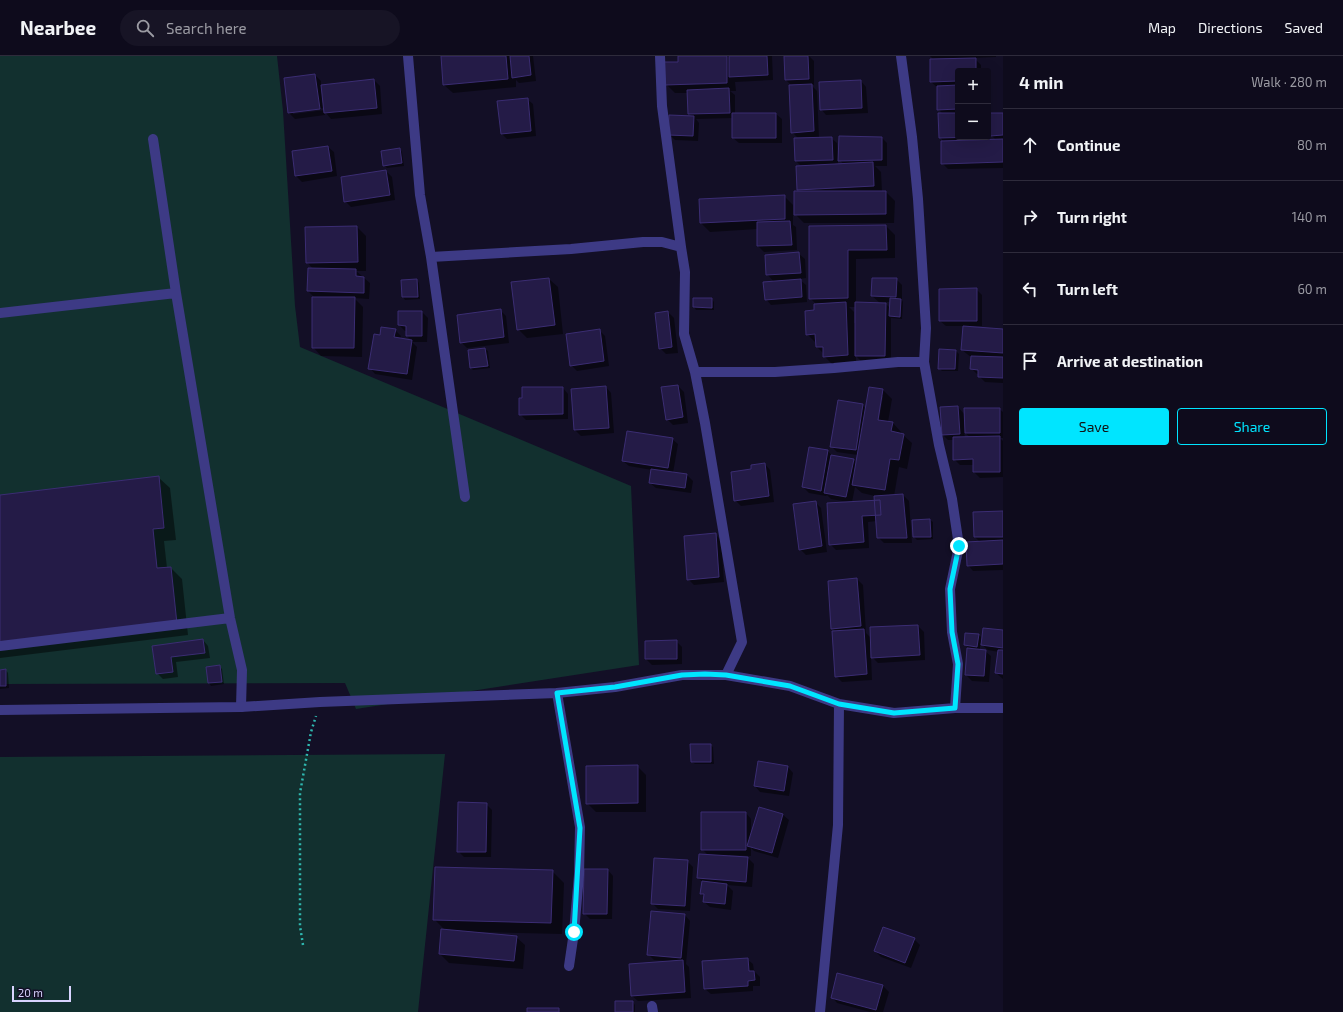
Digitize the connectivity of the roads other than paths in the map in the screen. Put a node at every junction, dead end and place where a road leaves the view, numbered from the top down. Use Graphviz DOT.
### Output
graph roads {
  1 [pos="408,56"];
  2 [pos="660,56"];
  3 [pos="901,56"];
  4 [pos="153,139"];
  5 [pos="681,247"];
  6 [pos="431,257"];
  7 [pos="176,293"];
  8 [pos="0,313"];
  9 [pos="924,362"];
  10 [pos="695,372"];
  11 [pos="465,497"];
  12 [pos="230,618"];
  13 [pos="0,646"];
  14 [pos="726,675"];
  15 [pos="557,693"];
  16 [pos="839,704"];
  17 [pos="241,707"];
  18 [pos="955,708"];
  19 [pos="1003,708"];
  20 [pos="0,710"];
  21 [pos="569,966"];
  22 [pos="820,1012"];
  1 -- 6 [label="street"];
  2 -- 5 [label="street"];
  3 -- 9 [label="street"];
  4 -- 7 [label="street"];
  5 -- 6 [label="street"];
  5 -- 10 [label="street"];
  6 -- 11 [label="street"];
  7 -- 8 [label="street"];
  7 -- 12 [label="street"];
  9 -- 10 [label="street"];
  9 -- 18 [label="street"];
  10 -- 14 [label="street"];
  12 -- 13 [label="street"];
  12 -- 17 [label="street"];
  14 -- 15 [label="street"];
  14 -- 16 [label="street"];
  15 -- 17 [label="street"];
  15 -- 21 [label="street"];
  16 -- 18 [label="street"];
  16 -- 22 [label="street"];
  17 -- 20 [label="street"];
  18 -- 19 [label="street"];
}
